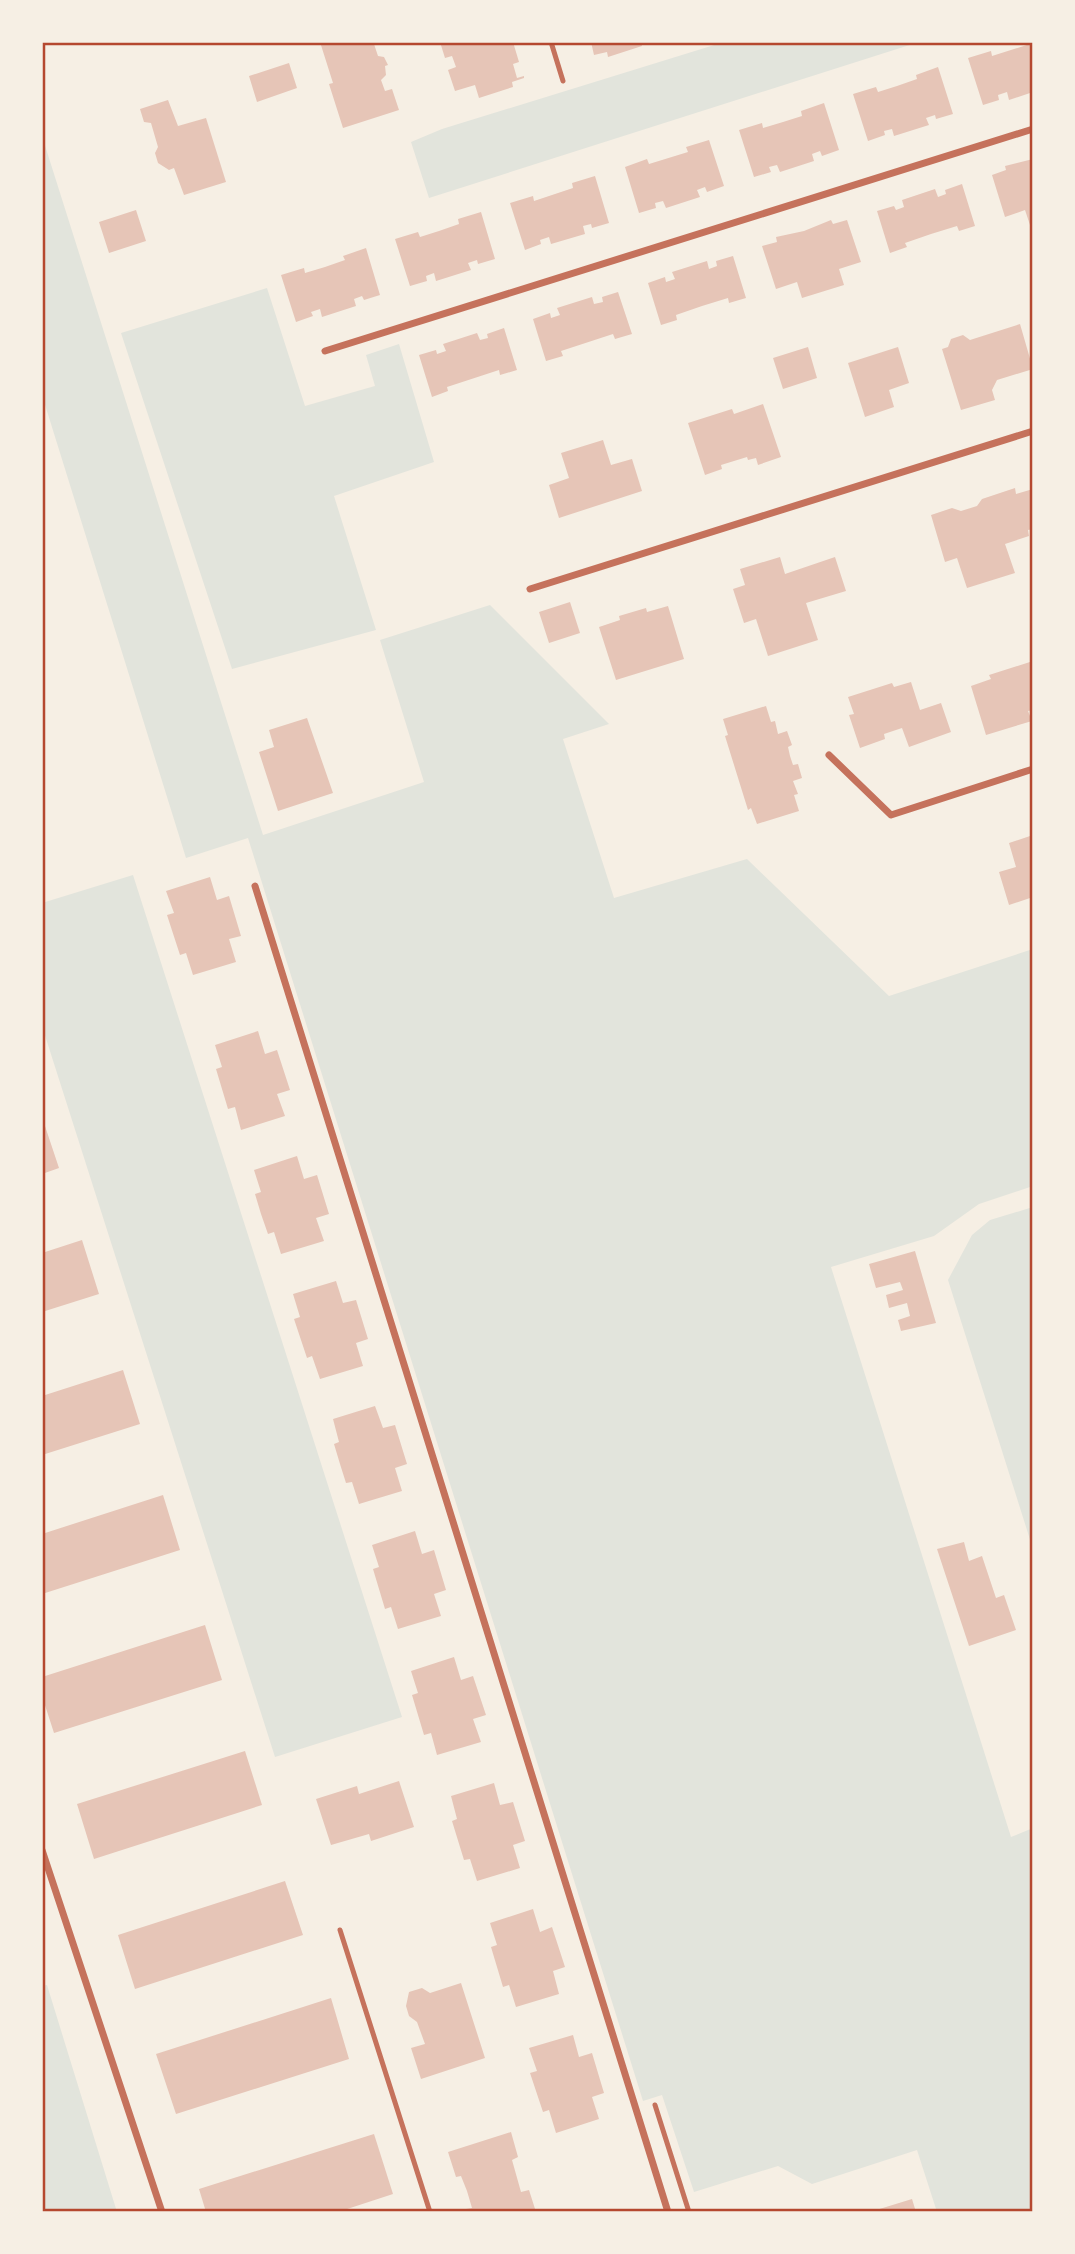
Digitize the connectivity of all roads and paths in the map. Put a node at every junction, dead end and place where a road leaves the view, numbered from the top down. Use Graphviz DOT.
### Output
graph roads {
  1 [pos="551,42"];
  2 [pos="563,81"];
  3 [pos="1033,129"];
  4 [pos="325,351"];
  5 [pos="1033,431"];
  6 [pos="530,589"];
  7 [pos="829,755"];
  8 [pos="1033,769"];
  9 [pos="255,886"];
  10 [pos="42,1850"];
  11 [pos="340,1930"];
  12 [pos="655,2105"];
  13 [pos="162,2212"];
  14 [pos="430,2212"];
  15 [pos="667,2212"];
  16 [pos="689,2212"];
  1 -- 2 [label="lane"];
  3 -- 4 [label="street"];
  5 -- 6 [label="street"];
  7 -- 8 [label="street"];
  9 -- 15 [label="street"];
  10 -- 13 [label="street"];
  11 -- 14 [label="lane"];
  12 -- 16 [label="lane"];
}
